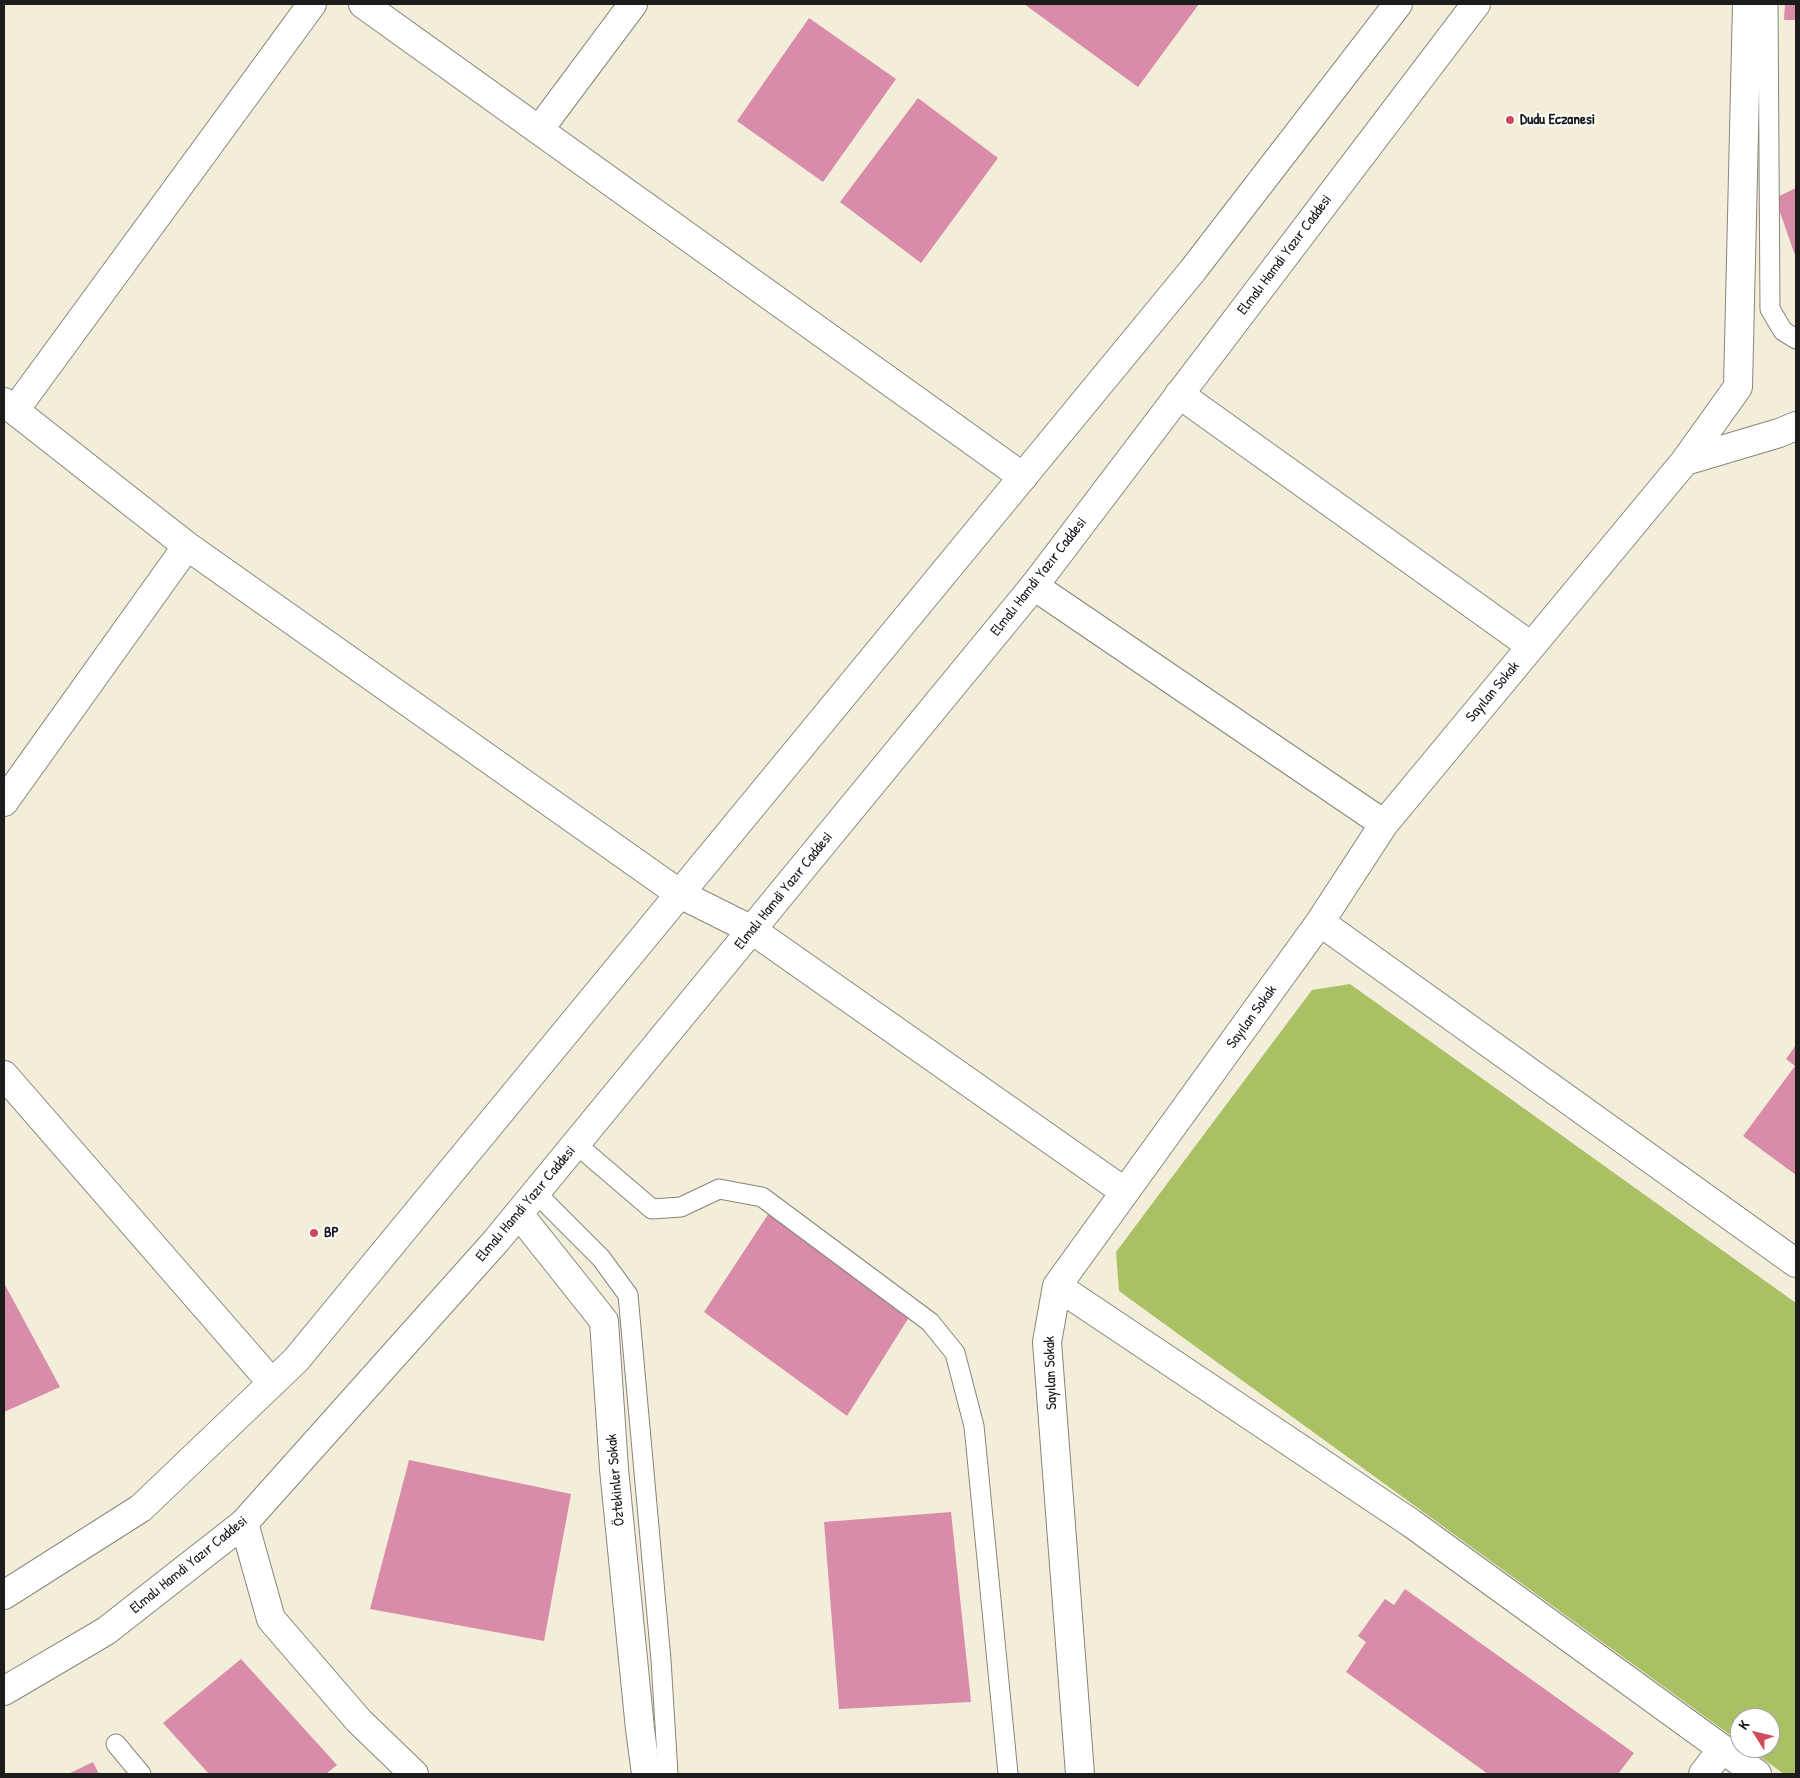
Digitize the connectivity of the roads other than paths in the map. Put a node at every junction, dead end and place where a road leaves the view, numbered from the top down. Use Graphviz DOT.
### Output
graph roads {
  1 [pos="312,4"];
  2 [pos="363,4"];
  3 [pos="633,4"];
  4 [pos="1398,4"];
  5 [pos="1476,4"];
  6 [pos="1746,4"];
  7 [pos="1768,4"];
  8 [pos="539,130"];
  9 [pos="1796,339"];
  10 [pos="1179,394"];
  11 [pos="9,406"];
  12 [pos="1790,434"];
  13 [pos="1685,461"];
  14 [pos="1023,477"];
  15 [pos="187,546"];
  16 [pos="1034,586"];
  17 [pos="1531,646"];
  18 [pos="4,802"];
  19 [pos="1384,824"];
  20 [pos="680,894"];
  21 [pos="1320,922"];
  22 [pos="752,930"];
  23 [pos="4,1075"];
  24 [pos="576,1144"];
  25 [pos="1125,1192"];
  26 [pos="536,1193"];
  27 [pos="518,1214"];
  28 [pos="1796,1263"];
  29 [pos="1057,1286"];
  30 [pos="272,1383"];
  31 [pos="244,1523"];
  32 [pos="4,1596"];
  33 [pos="4,1691"];
  34 [pos="116,1744"];
  35 [pos="1722,1749"];
  36 [pos="141,1774"];
  37 [pos="414,1774"];
  38 [pos="646,1774"];
  39 [pos="668,1774"];
  40 [pos="1008,1774"];
  41 [pos="1080,1774"];
  42 [pos="1703,1774"];
  43 [pos="1757,1774"];
  1 -- 11 [label="street"];
  2 -- 8 [label="street"];
  3 -- 8 [label="street"];
  4 -- 14 [label="street"];
  5 -- 10 [label="street, Elmalı Hamdi Yazır Caddesi"];
  6 -- 13 [label="street, Sayılan Sokak"];
  7 -- 9 [label="lane"];
  8 -- 14 [label="street"];
  10 -- 16 [label="street, Elmalı Hamdi Yazır Caddesi"];
  10 -- 17 [label="street"];
  11 -- 15 [label="street"];
  12 -- 13 [label="street"];
  13 -- 17 [label="street, Sayılan Sokak"];
  14 -- 20 [label="street"];
  15 -- 18 [label="street"];
  15 -- 20 [label="street"];
  16 -- 19 [label="street"];
  16 -- 22 [label="street, Elmalı Hamdi Yazır Caddesi"];
  17 -- 19 [label="street, Sayılan Sokak"];
  19 -- 21 [label="street, Sayılan Sokak"];
  20 -- 22 [label="street"];
  20 -- 30 [label="street"];
  21 -- 25 [label="street, Sayılan Sokak"];
  21 -- 28 [label="street"];
  22 -- 24 [label="street, Elmalı Hamdi Yazır Caddesi"];
  22 -- 25 [label="street"];
  23 -- 30 [label="street"];
  24 -- 26 [label="street, Elmalı Hamdi Yazır Caddesi"];
  24 -- 40 [label="lane"];
  25 -- 29 [label="street, Sayılan Sokak"];
  26 -- 27 [label="street, Elmalı Hamdi Yazır Caddesi"];
  26 -- 39 [label="lane"];
  27 -- 31 [label="street, Elmalı Hamdi Yazır Caddesi"];
  27 -- 38 [label="street, Öztekinler Sokak"];
  29 -- 35 [label="street"];
  29 -- 41 [label="street, Sayılan Sokak"];
  30 -- 32 [label="street"];
  31 -- 33 [label="street, Elmalı Hamdi Yazır Caddesi"];
  31 -- 37 [label="street"];
  34 -- 36 [label="lane"];
  35 -- 42 [label="street"];
  35 -- 43 [label="street"];
}
